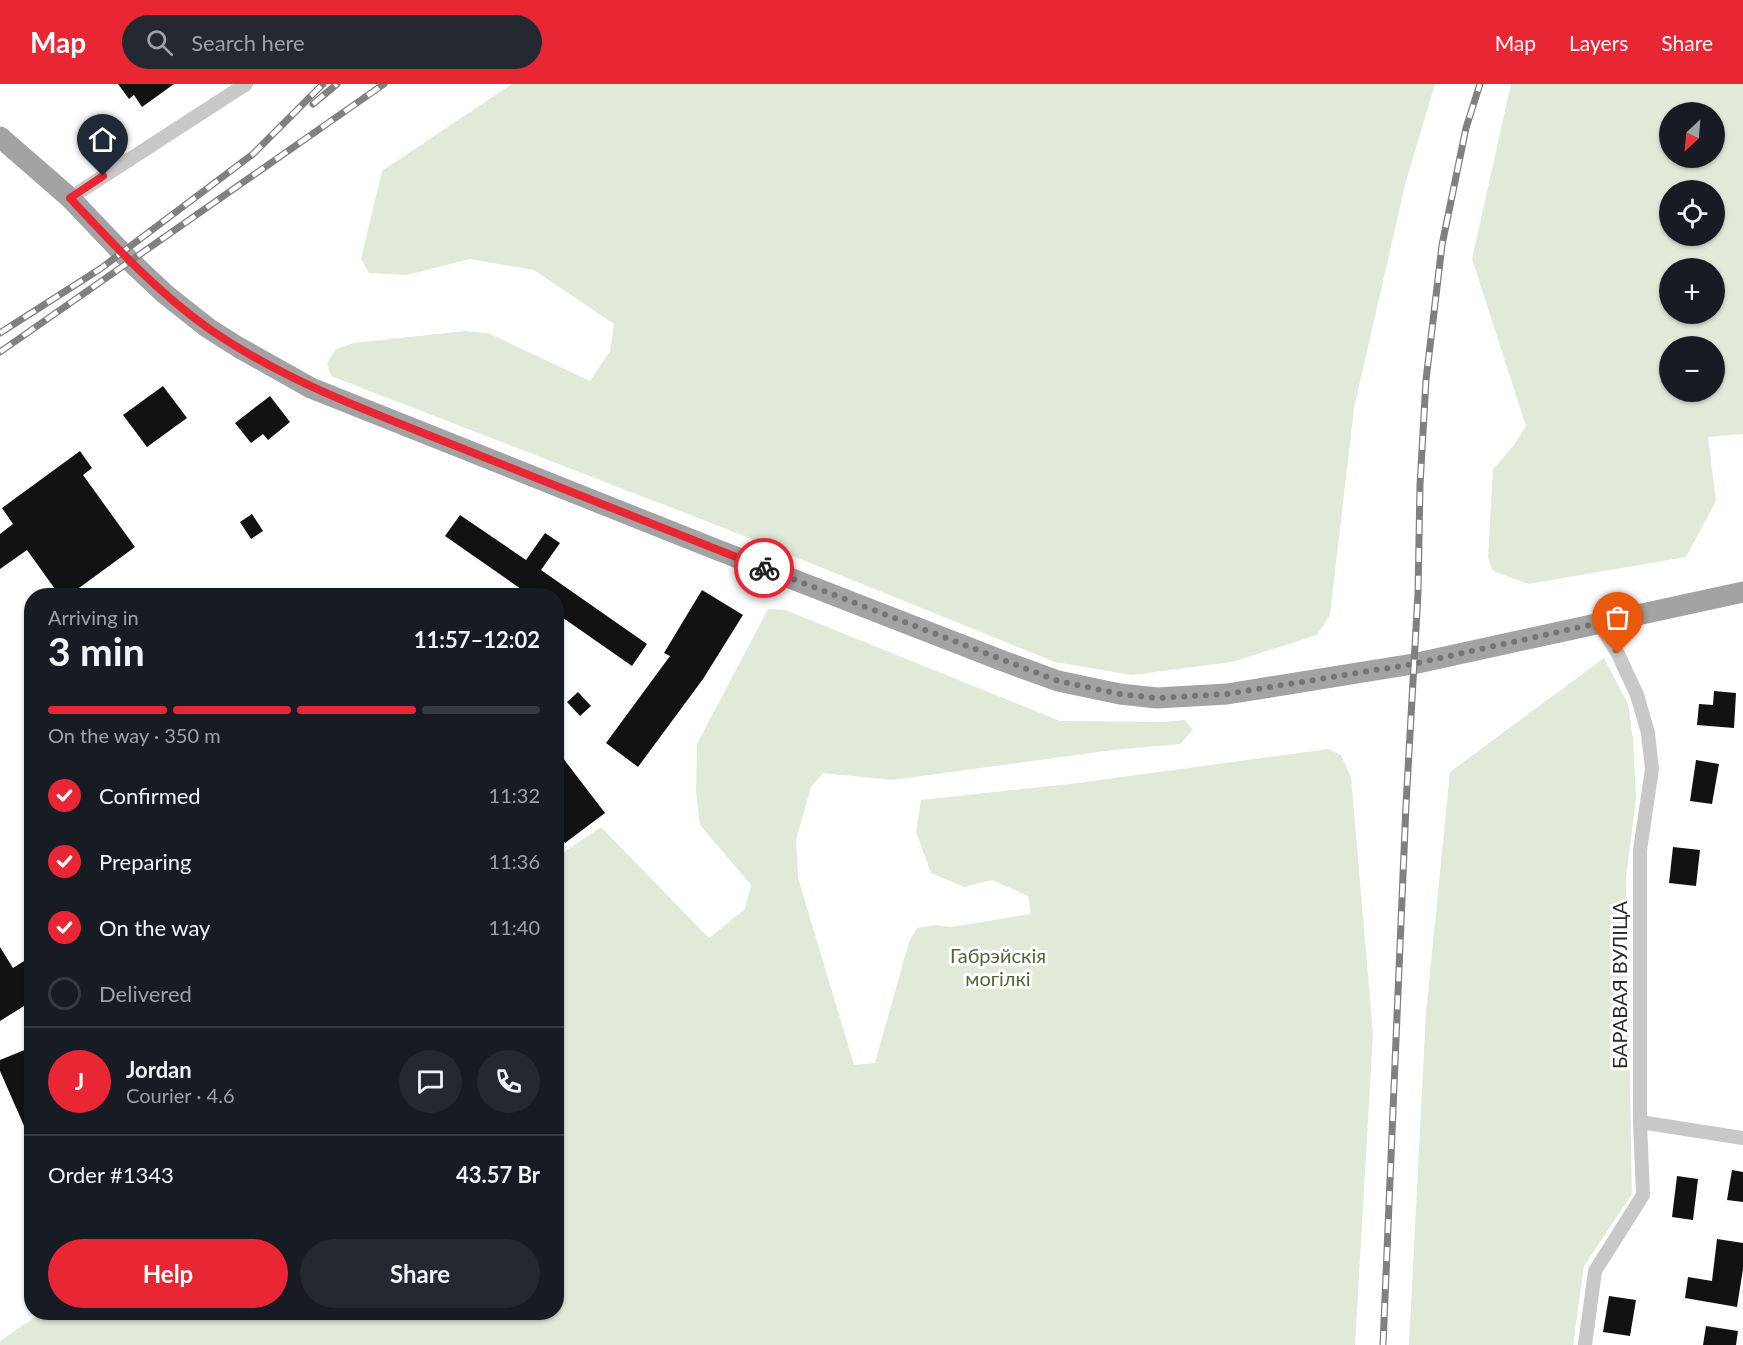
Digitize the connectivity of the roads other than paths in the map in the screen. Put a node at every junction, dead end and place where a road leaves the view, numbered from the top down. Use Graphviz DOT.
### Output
graph roads {
  1 [pos="246,84"];
  2 [pos="0,137"];
  3 [pos="70,198"];
  4 [pos="1743,592"];
  5 [pos="1599,623"];
  6 [pos="1640,1122"];
  7 [pos="1743,1138"];
  8 [pos="1585,1345"];
  1 -- 3 [label="street"];
  2 -- 3 [label="main road"];
  3 -- 5 [label="main road"];
  4 -- 5 [label="main road"];
  5 -- 6 [label="street, БАРАВАЯ ВУЛІЦА"];
  6 -- 7 [label="street"];
  6 -- 8 [label="street, БАРАВАЯ ВУЛІЦА"];
}
